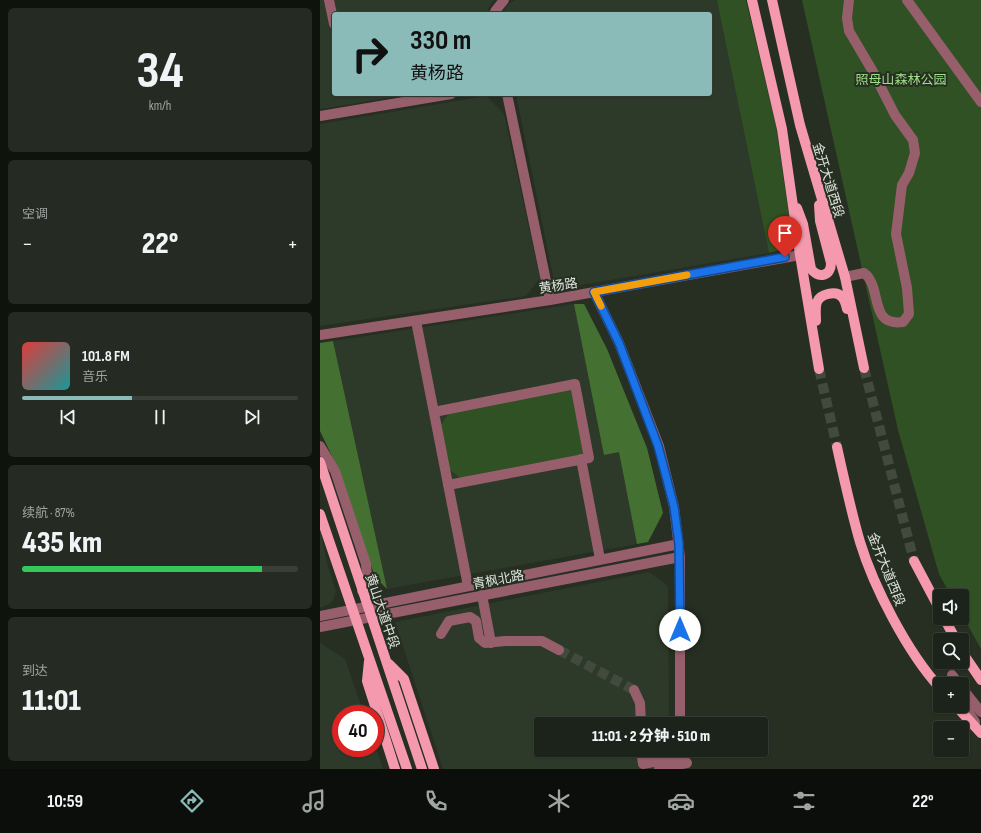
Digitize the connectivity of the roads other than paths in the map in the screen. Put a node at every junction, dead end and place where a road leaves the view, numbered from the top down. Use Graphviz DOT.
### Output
graph roads {
  1 [pos="329,0"];
  2 [pos="504,0"];
  3 [pos="752,0"];
  4 [pos="772,0"];
  5 [pos="849,0"];
  6 [pos="907,0"];
  7 [pos="495,12"];
  8 [pos="332,14"];
  9 [pos="431,96"];
  10 [pos="507,96"];
  11 [pos="981,102"];
  12 [pos="320,116"];
  13 [pos="790,187"];
  14 [pos="818,188"];
  15 [pos="800,254"];
  16 [pos="845,277"];
  17 [pos="594,292"];
  18 [pos="550,300"];
  19 [pos="416,321"];
  20 [pos="856,331"];
  21 [pos="320,336"];
  22 [pos="815,342"];
  23 [pos="864,368"];
  24 [pos="819,369"];
  25 [pos="434,412"];
  26 [pos="320,446"];
  27 [pos="837,447"];
  28 [pos="581,459"];
  29 [pos="320,462"];
  30 [pos="448,485"];
  31 [pos="320,514"];
  32 [pos="679,544"];
  33 [pos="680,557"];
  34 [pos="600,559"];
  35 [pos="914,561"];
  36 [pos="468,586"];
  37 [pos="362,591"];
  38 [pos="482,596"];
  39 [pos="933,597"];
  40 [pos="367,606"];
  41 [pos="353,609"];
  42 [pos="320,616"];
  43 [pos="371,617"];
  44 [pos="356,620"];
  45 [pos="320,627"];
  46 [pos="441,634"];
  47 [pos="492,643"];
  48 [pos="559,650"];
  49 [pos="369,657"];
  50 [pos="969,662"];
  51 [pos="387,663"];
  52 [pos="933,679"];
  53 [pos="981,680"];
  54 [pos="634,690"];
  55 [pos="969,697"];
  56 [pos="981,712"];
  57 [pos="962,713"];
  58 [pos="969,713"];
  59 [pos="641,717"];
  60 [pos="680,717"];
  61 [pos="981,733"];
  62 [pos="653,757"];
  63 [pos="686,760"];
  64 [pos="395,769"];
  65 [pos="407,769"];
  66 [pos="422,769"];
  67 [pos="434,769"];
  68 [pos="659,769"];
  1 -- 8 [label="street"];
  2 -- 7 [label="street"];
  3 -- 13 [label="main road"];
  4 -- 14 [label="main road, 金开大道西段"];
  5 -- 16 [label="street"];
  6 -- 11 [label="street"];
  9 -- 12 [label="street"];
  10 -- 18 [label="street"];
  13 -- 14 [label="main road"];
  13 -- 15 [label="main road"];
  14 -- 16 [label="main road, 金开大道西段"];
  15 -- 17 [label="street, 黄杨路"];
  15 -- 22 [label="main road"];
  16 -- 20 [label="main road, 金开大道西段"];
  17 -- 18 [label="street, 黄杨路"];
  17 -- 32 [label="street"];
  18 -- 19 [label="street, 黄杨路"];
  19 -- 21 [label="street, 黄杨路"];
  19 -- 25 [label="street"];
  20 -- 22 [label="main road"];
  20 -- 23 [label="main road, 金开大道西段"];
  22 -- 24 [label="main road"];
  25 -- 28 [label="street"];
  25 -- 30 [label="street"];
  26 -- 37 [label="street"];
  27 -- 52 [label="main road, 金开大道西段"];
  28 -- 30 [label="street"];
  28 -- 34 [label="street"];
  29 -- 37 [label="main road, 黄山大道中段"];
  30 -- 36 [label="street"];
  31 -- 41 [label="main road"];
  32 -- 33 [label="street"];
  32 -- 34 [label="street, 青枫北路"];
  33 -- 38 [label="street, 青枫北路"];
  33 -- 60 [label="street"];
  34 -- 36 [label="street, 青枫北路"];
  35 -- 39 [label="main road"];
  36 -- 40 [label="street, 青枫北路"];
  37 -- 40 [label="main road, 黄山大道中段"];
  38 -- 43 [label="street, 青枫北路"];
  38 -- 47 [label="street"];
  40 -- 41 [label="street, 青枫北路"];
  40 -- 43 [label="main road, 黄山大道中段"];
  41 -- 42 [label="street, 青枫北路"];
  41 -- 44 [label="main road"];
  43 -- 44 [label="street, 青枫北路"];
  43 -- 51 [label="main road, 黄山大道中段"];
  44 -- 45 [label="street, 青枫北路"];
  44 -- 49 [label="main road"];
  46 -- 47 [label="street"];
  47 -- 48 [label="street"];
  49 -- 64 [label="main road"];
  49 -- 65 [label="main road"];
  50 -- 53 [label="main road"];
  51 -- 66 [label="main road, 黄山大道中段"];
  51 -- 67 [label="main road"];
  54 -- 59 [label="street"];
  55 -- 56 [label="street"];
  57 -- 61 [label="main road"];
  58 -- 61 [label="street"];
  62 -- 63 [label="street"];
  63 -- 68 [label="street"];
}
